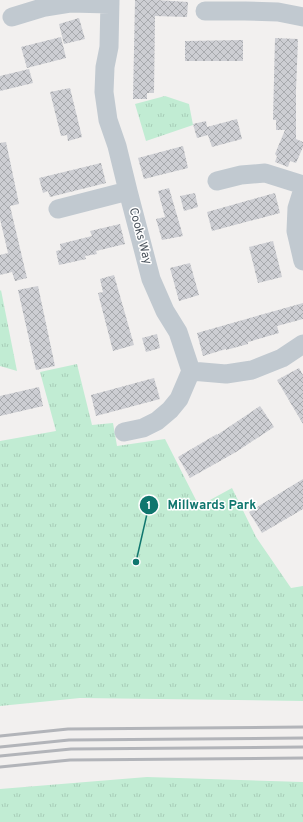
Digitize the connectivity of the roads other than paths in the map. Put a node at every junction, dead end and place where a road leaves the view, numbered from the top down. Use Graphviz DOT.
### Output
graph roads {
  1 [pos="110,2"];
  2 [pos="205,11"];
  3 [pos="12,17"];
  4 [pos="303,17"];
  5 [pos="217,181"];
  6 [pos="303,185"];
  7 [pos="303,189"];
  8 [pos="128,192"];
  9 [pos="58,209"];
  10 [pos="303,261"];
  11 [pos="303,344"];
  12 [pos="191,371"];
  13 [pos="124,432"];
  1 -- 3 [label="street"];
  1 -- 8 [label="street, Cooks Way"];
  2 -- 4 [label="street"];
  5 -- 6 [label="street"];
  7 -- 10 [label="street"];
  8 -- 9 [label="street"];
  8 -- 12 [label="street, Cooks Way"];
  11 -- 12 [label="street"];
  12 -- 13 [label="street"];
}
